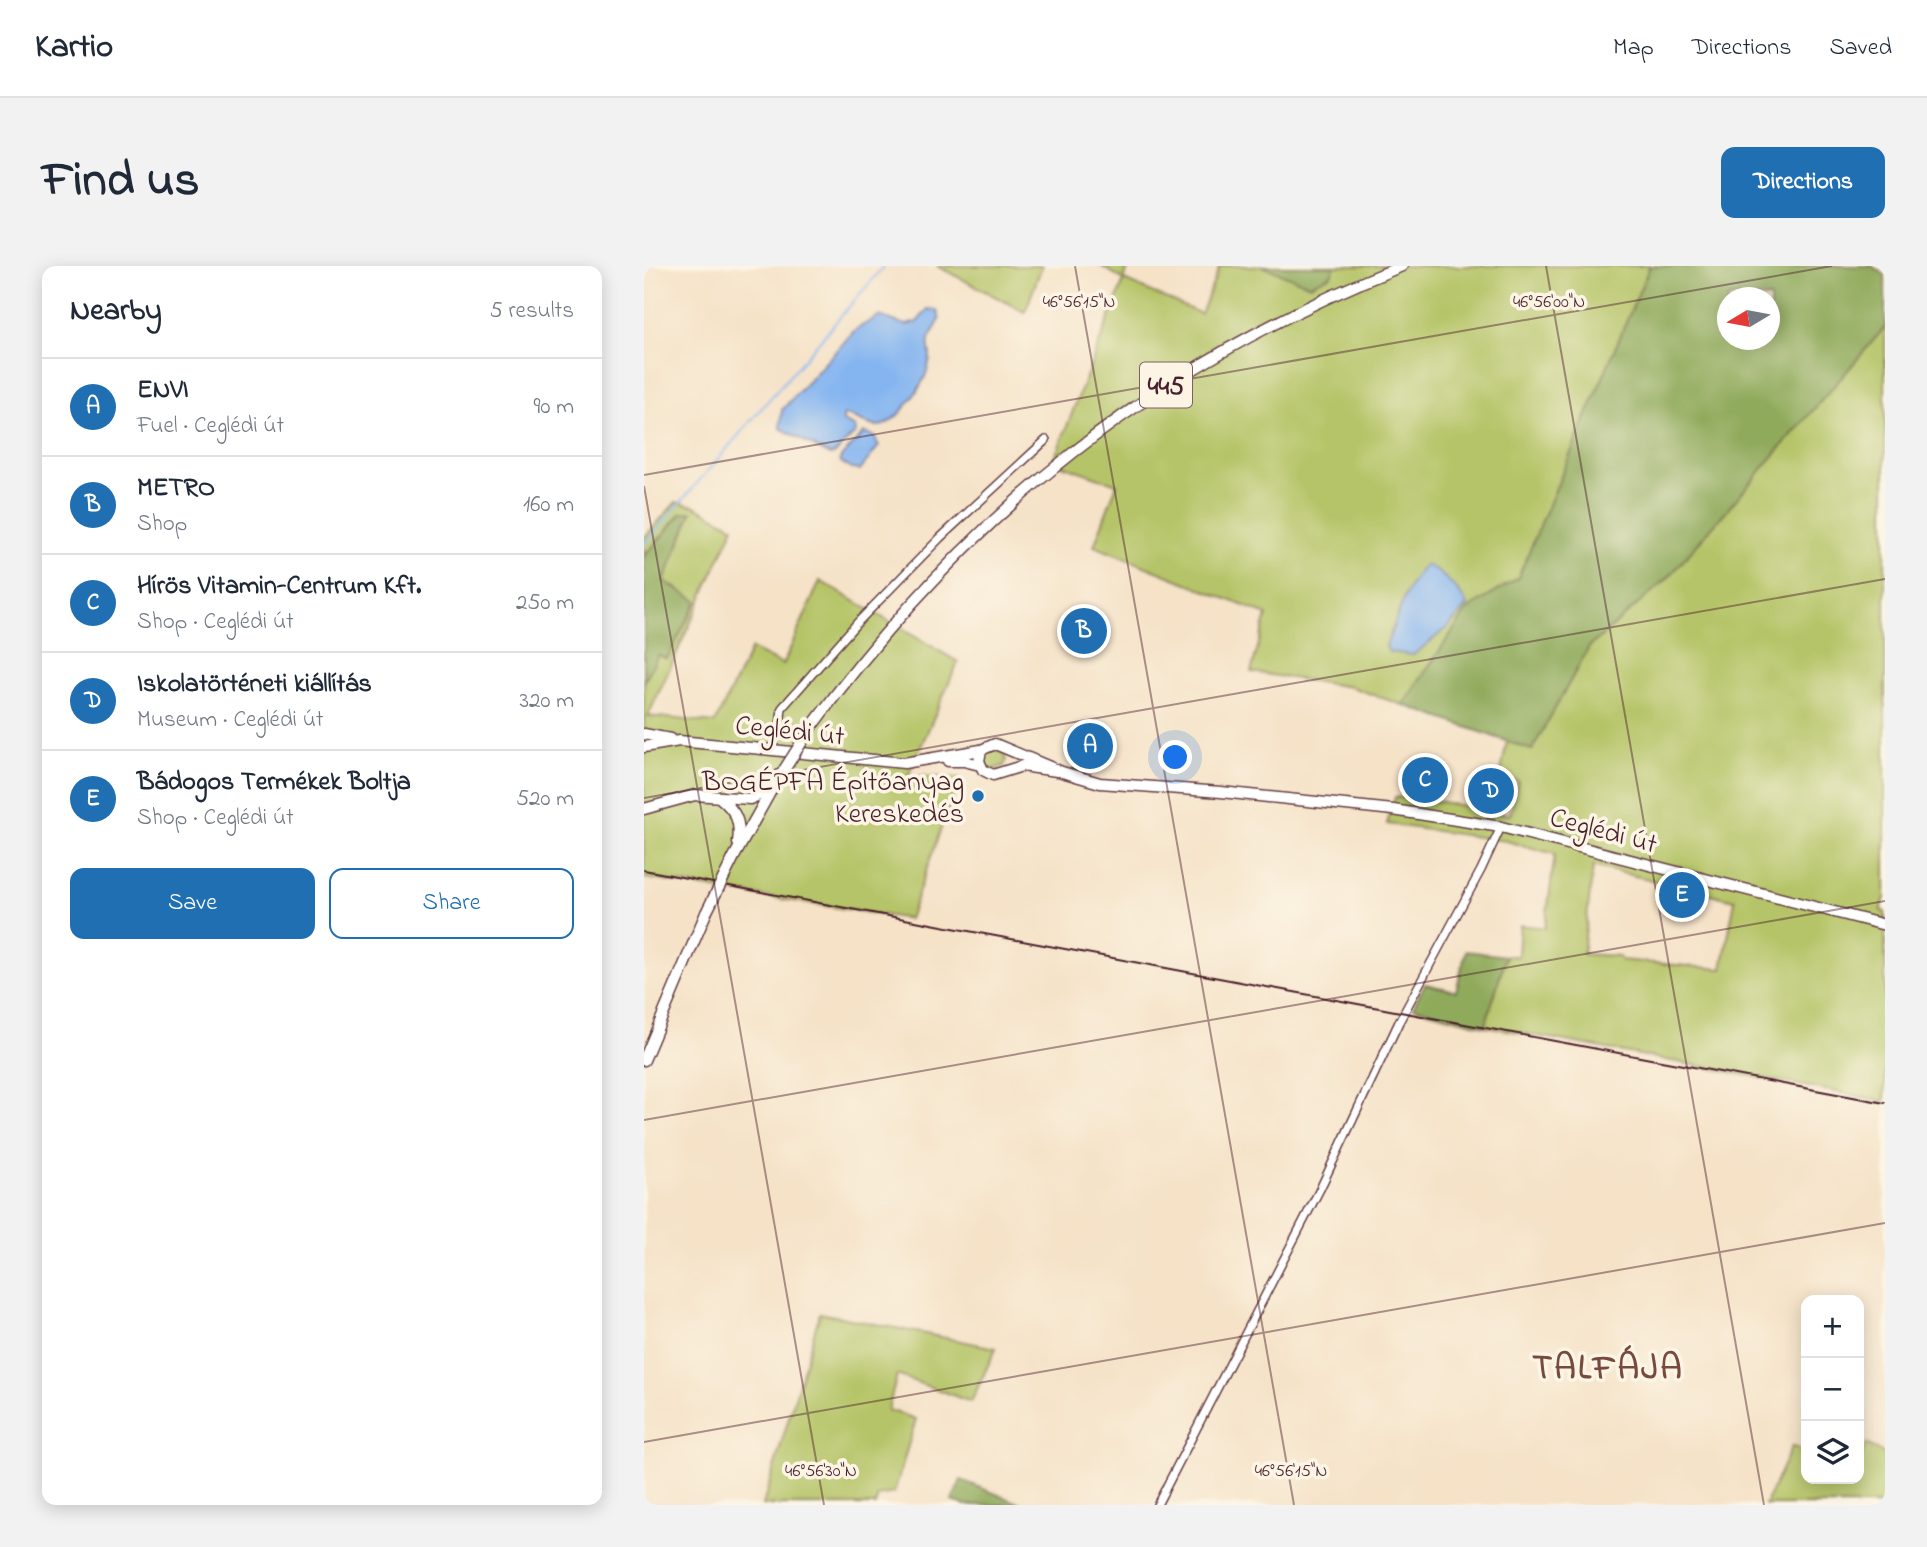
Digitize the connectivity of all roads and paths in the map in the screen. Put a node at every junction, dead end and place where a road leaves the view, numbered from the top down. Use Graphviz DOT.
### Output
graph roads {
  1 [pos="1402,266"];
  2 [pos="1046,440"];
  3 [pos="780,727"];
  4 [pos="644,734"];
  5 [pos="679,741"];
  6 [pos="644,747"];
  7 [pos="1005,749"];
  8 [pos="981,750"];
  9 [pos="931,760"];
  10 [pos="980,765"];
  11 [pos="1005,770"];
  12 [pos="783,771"];
  13 [pos="1057,771"];
  14 [pos="717,795"];
  15 [pos="644,810"];
  16 [pos="757,813"];
  17 [pos="1501,827"];
  18 [pos="736,853"];
  19 [pos="1885,925"];
  20 [pos="644,1059"];
  21 [pos="1157,1505"];
  1 -- 12 [label="main road, 445, bridge"];
  2 -- 3 [label="street"];
  4 -- 5 [label="main road"];
  5 -- 6 [label="main road, Ceglédi út"];
  5 -- 9 [label="main road, Ceglédi út"];
  7 -- 8 [label="main road"];
  7 -- 11 [label="main road"];
  7 -- 13 [label="main road, Ceglédi út"];
  8 -- 9 [label="main road, Ceglédi út"];
  8 -- 10 [label="main road"];
  9 -- 10 [label="main road, Ceglédi út"];
  10 -- 11 [label="main road"];
  11 -- 13 [label="main road, Ceglédi út"];
  12 -- 14 [label="main road"];
  12 -- 16 [label="main road, 445"];
  13 -- 17 [label="main road, Ceglédi út"];
  14 -- 15 [label="main road"];
  14 -- 16 [label="main road"];
  14 -- 18 [label="main road"];
  16 -- 18 [label="main road, 445"];
  17 -- 19 [label="main road, Ceglédi út"];
  17 -- 21 [label="street"];
  18 -- 20 [label="main road, 445, bridge"];
}
